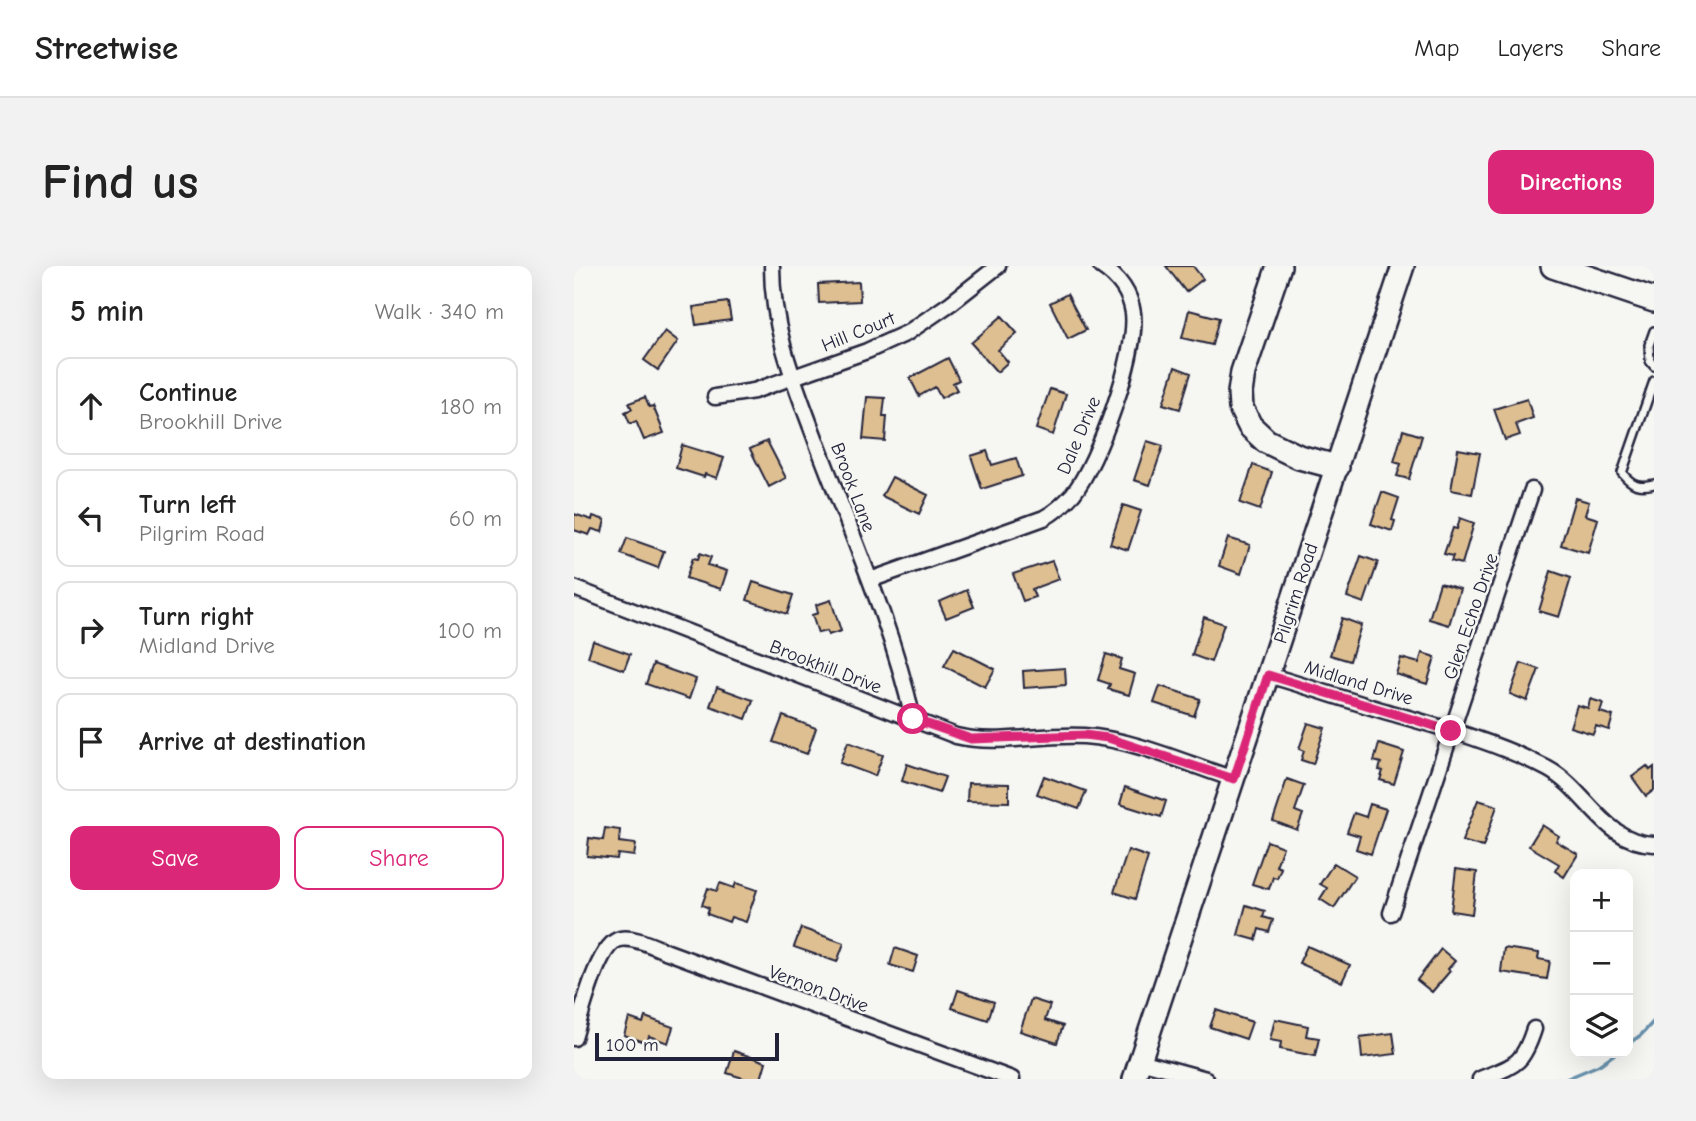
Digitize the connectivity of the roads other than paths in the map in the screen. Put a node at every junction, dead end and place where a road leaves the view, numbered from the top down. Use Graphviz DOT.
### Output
graph roads {
  1 [pos="772,266"];
  2 [pos="998,266"];
  3 [pos="1101,266"];
  4 [pos="1279,266"];
  5 [pos="1293,266"];
  6 [pos="1403,266"];
  7 [pos="1553,266"];
  8 [pos="1654,300"];
  9 [pos="1654,331"];
  10 [pos="1654,366"];
  11 [pos="793,377"];
  12 [pos="1654,381"];
  13 [pos="715,397"];
  14 [pos="1339,461"];
  15 [pos="1654,484"];
  16 [pos="1532,490"];
  17 [pos="870,580"];
  18 [pos="574,588"];
  19 [pos="1268,675"];
  20 [pos="913,719"];
  21 [pos="1451,731"];
  22 [pos="1234,779"];
  23 [pos="1654,844"];
  24 [pos="1391,913"];
  25 [pos="1534,1029"];
  26 [pos="574,1038"];
  27 [pos="1137,1070"];
  28 [pos="1012,1079"];
  29 [pos="1206,1079"];
  30 [pos="1480,1079"];
  1 -- 11 [label="street, Brook Lane"];
  2 -- 11 [label="street, Hill Court"];
  3 -- 17 [label="street, Dale Drive"];
  4 -- 14 [label="main road"];
  5 -- 14 [label="main road"];
  6 -- 14 [label="main road, Pilgrim Road"];
  7 -- 8 [label="main road"];
  9 -- 10 [label="lane"];
  11 -- 13 [label="street, Hill Court"];
  11 -- 17 [label="street, Brook Lane"];
  12 -- 15 [label="lane"];
  14 -- 19 [label="main road, Pilgrim Road"];
  16 -- 21 [label="street, Glen Echo Drive"];
  17 -- 20 [label="street, Brook Lane"];
  18 -- 20 [label="street, Brookhill Drive"];
  19 -- 21 [label="street, Midland Drive"];
  19 -- 22 [label="main road, Pilgrim Road"];
  20 -- 22 [label="street, Brookhill Drive"];
  21 -- 23 [label="street, Midland Drive"];
  21 -- 24 [label="street, Glen Echo Drive"];
  22 -- 27 [label="main road, Pilgrim Road"];
  25 -- 30 [label="street"];
  26 -- 28 [label="street, Vernon Drive"];
  27 -- 29 [label="street"];
}
